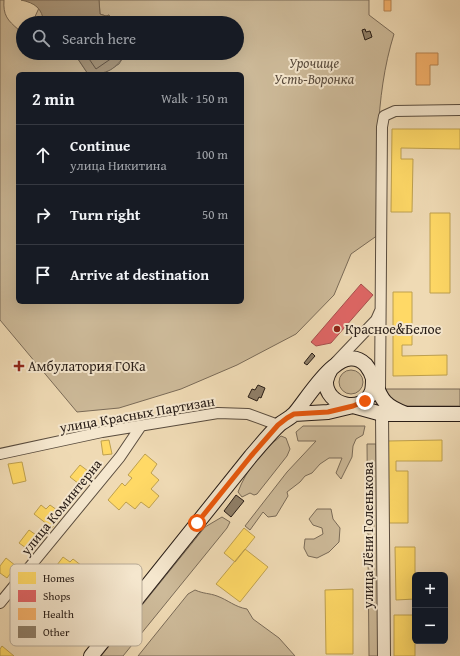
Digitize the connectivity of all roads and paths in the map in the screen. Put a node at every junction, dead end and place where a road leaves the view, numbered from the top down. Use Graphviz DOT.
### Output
graph roads {
  1 [pos="460,110"];
  2 [pos="381,307"];
  3 [pos="331,368"];
  4 [pos="373,378"];
  5 [pos="380,397"];
  6 [pos="353,406"];
  7 [pos="294,414"];
  8 [pos="382,414"];
  9 [pos="406,414"];
  10 [pos="460,414"];
  11 [pos="278,425"];
  12 [pos="141,426"];
  13 [pos="0,454"];
  14 [pos="32,564"];
  15 [pos="10,591"];
  16 [pos="142,592"];
  17 [pos="0,603"];
  18 [pos="99,646"];
  19 [pos="91,656"];
  20 [pos="384,656"];
  1 -- 2 [label="street"];
  2 -- 3 [label="street"];
  2 -- 5 [label="street"];
  3 -- 4 [label="main road"];
  3 -- 6 [label="main road"];
  3 -- 7 [label="main road"];
  4 -- 5 [label="main road"];
  4 -- 6 [label="main road"];
  5 -- 8 [label="street"];
  5 -- 9 [label="main road"];
  6 -- 7 [label="main road"];
  6 -- 8 [label="main road"];
  7 -- 11 [label="main road"];
  8 -- 9 [label="main road"];
  8 -- 20 [label="street, улица Лёни Голенькова"];
  9 -- 10 [label="main road"];
  11 -- 12 [label="street, улица Красных Партизан"];
  11 -- 16 [label="main road"];
  12 -- 13 [label="street, улица Красных Партизан"];
  12 -- 14 [label="street, улица Коминтерна"];
  15 -- 17 [label="street, улица Коминтерна"];
  18 -- 19 [label="main road"];
}
